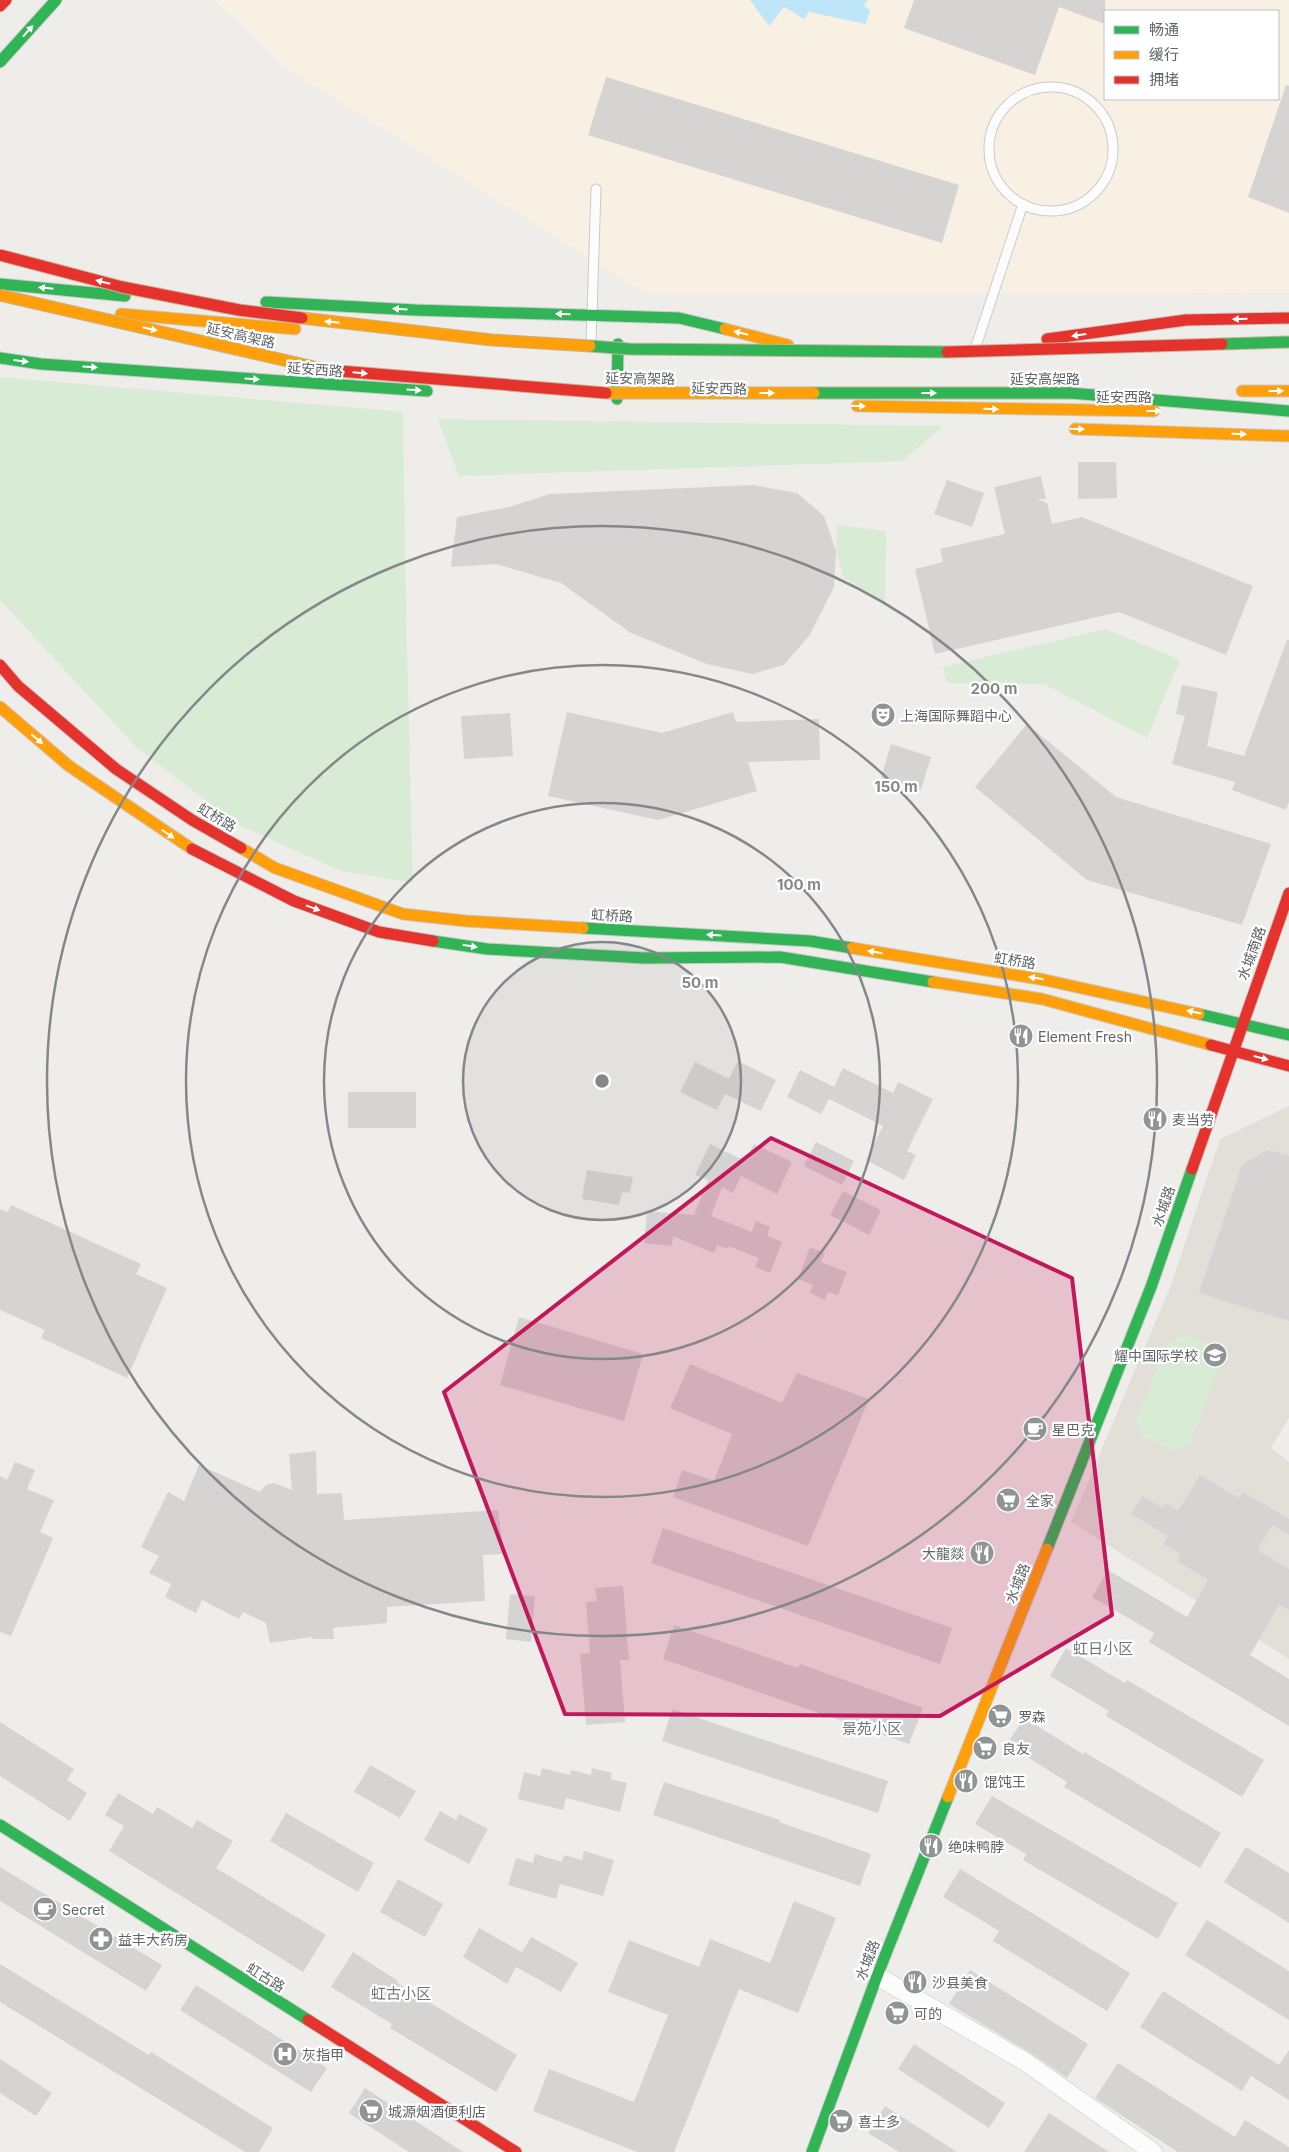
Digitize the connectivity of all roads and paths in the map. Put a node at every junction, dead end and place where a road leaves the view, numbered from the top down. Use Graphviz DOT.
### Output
graph roads {
  1 [pos="6,0"];
  2 [pos="56,0"];
  3 [pos="0,6"];
  4 [pos="0,62"];
  5 [pos="596,190"];
  6 [pos="1023,204"];
  7 [pos="0,255"];
  8 [pos="0,284"];
  9 [pos="0,295"];
  10 [pos="0,306"];
  11 [pos="592,315"];
  12 [pos="1289,318"];
  13 [pos="1289,342"];
  14 [pos="591,343"];
  15 [pos="618,344"];
  16 [pos="788,345"];
  17 [pos="1289,348"];
  18 [pos="975,349"];
  19 [pos="0,358"];
  20 [pos="1234,391"];
  21 [pos="1289,391"];
  22 [pos="1197,392"];
  23 [pos="1070,393"];
  24 [pos="617,399"];
  25 [pos="788,405"];
  26 [pos="847,406"];
  27 [pos="925,407"];
  28 [pos="1289,411"];
  29 [pos="991,420"];
  30 [pos="1059,428"];
  31 [pos="1289,436"];
  32 [pos="0,665"];
  33 [pos="0,707"];
  34 [pos="1289,893"];
  35 [pos="1242,1022"];
  36 [pos="1289,1035"];
  37 [pos="1233,1051"];
  38 [pos="1289,1066"];
  39 [pos="0,1824"];
  40 [pos="877,1976"];
  41 [pos="516,2152"];
  42 [pos="812,2152"];
  43 [pos="1153,2152"];
  1 -- 3 [label="main road"];
  4 -- 2 [label="main road, one-way"];
  5 -- 11 [label="lane"];
  6 -- 6 [label="lane"];
  6 -- 18 [label="lane"];
  13 -- 7 [label="main road, 延安高架路, one-way, bridge"];
  11 -- 8 [label="main road, one-way"];
  9 -- 23 [label="main road, 延安高架路, one-way, bridge"];
  10 -- 14 [label="main road"];
  11 -- 14 [label="lane"];
  16 -- 11 [label="main road, one-way"];
  12 -- 18 [label="main road, one-way"];
  14 -- 15 [label="main road"];
  15 -- 16 [label="main road"];
  15 -- 24 [label="main road"];
  16 -- 18 [label="main road"];
  17 -- 18 [label="main road"];
  19 -- 24 [label="main road, 延安西路, one-way"];
  20 -- 21 [label="main road, one-way"];
  22 -- 23 [label="main road, 延安高架路"];
  23 -- 28 [label="main road"];
  24 -- 25 [label="main road, 延安西路"];
  26 -- 27 [label="main road, 延安西路, one-way"];
  27 -- 28 [label="main road, 延安西路, one-way"];
  27 -- 29 [label="main road"];
  30 -- 31 [label="main road, one-way"];
  35 -- 32 [label="main road, 虹桥路, one-way"];
  33 -- 37 [label="main road, one-way"];
  34 -- 35 [label="main road, 水城南路"];
  35 -- 36 [label="main road, 虹桥路"];
  35 -- 37 [label="main road, 水城路"];
  37 -- 38 [label="main road, one-way"];
  37 -- 40 [label="main road, 水城路"];
  39 -- 41 [label="main road, 虹古路"];
  40 -- 42 [label="main road, 水城路"];
  40 -- 43 [label="street"];
}
